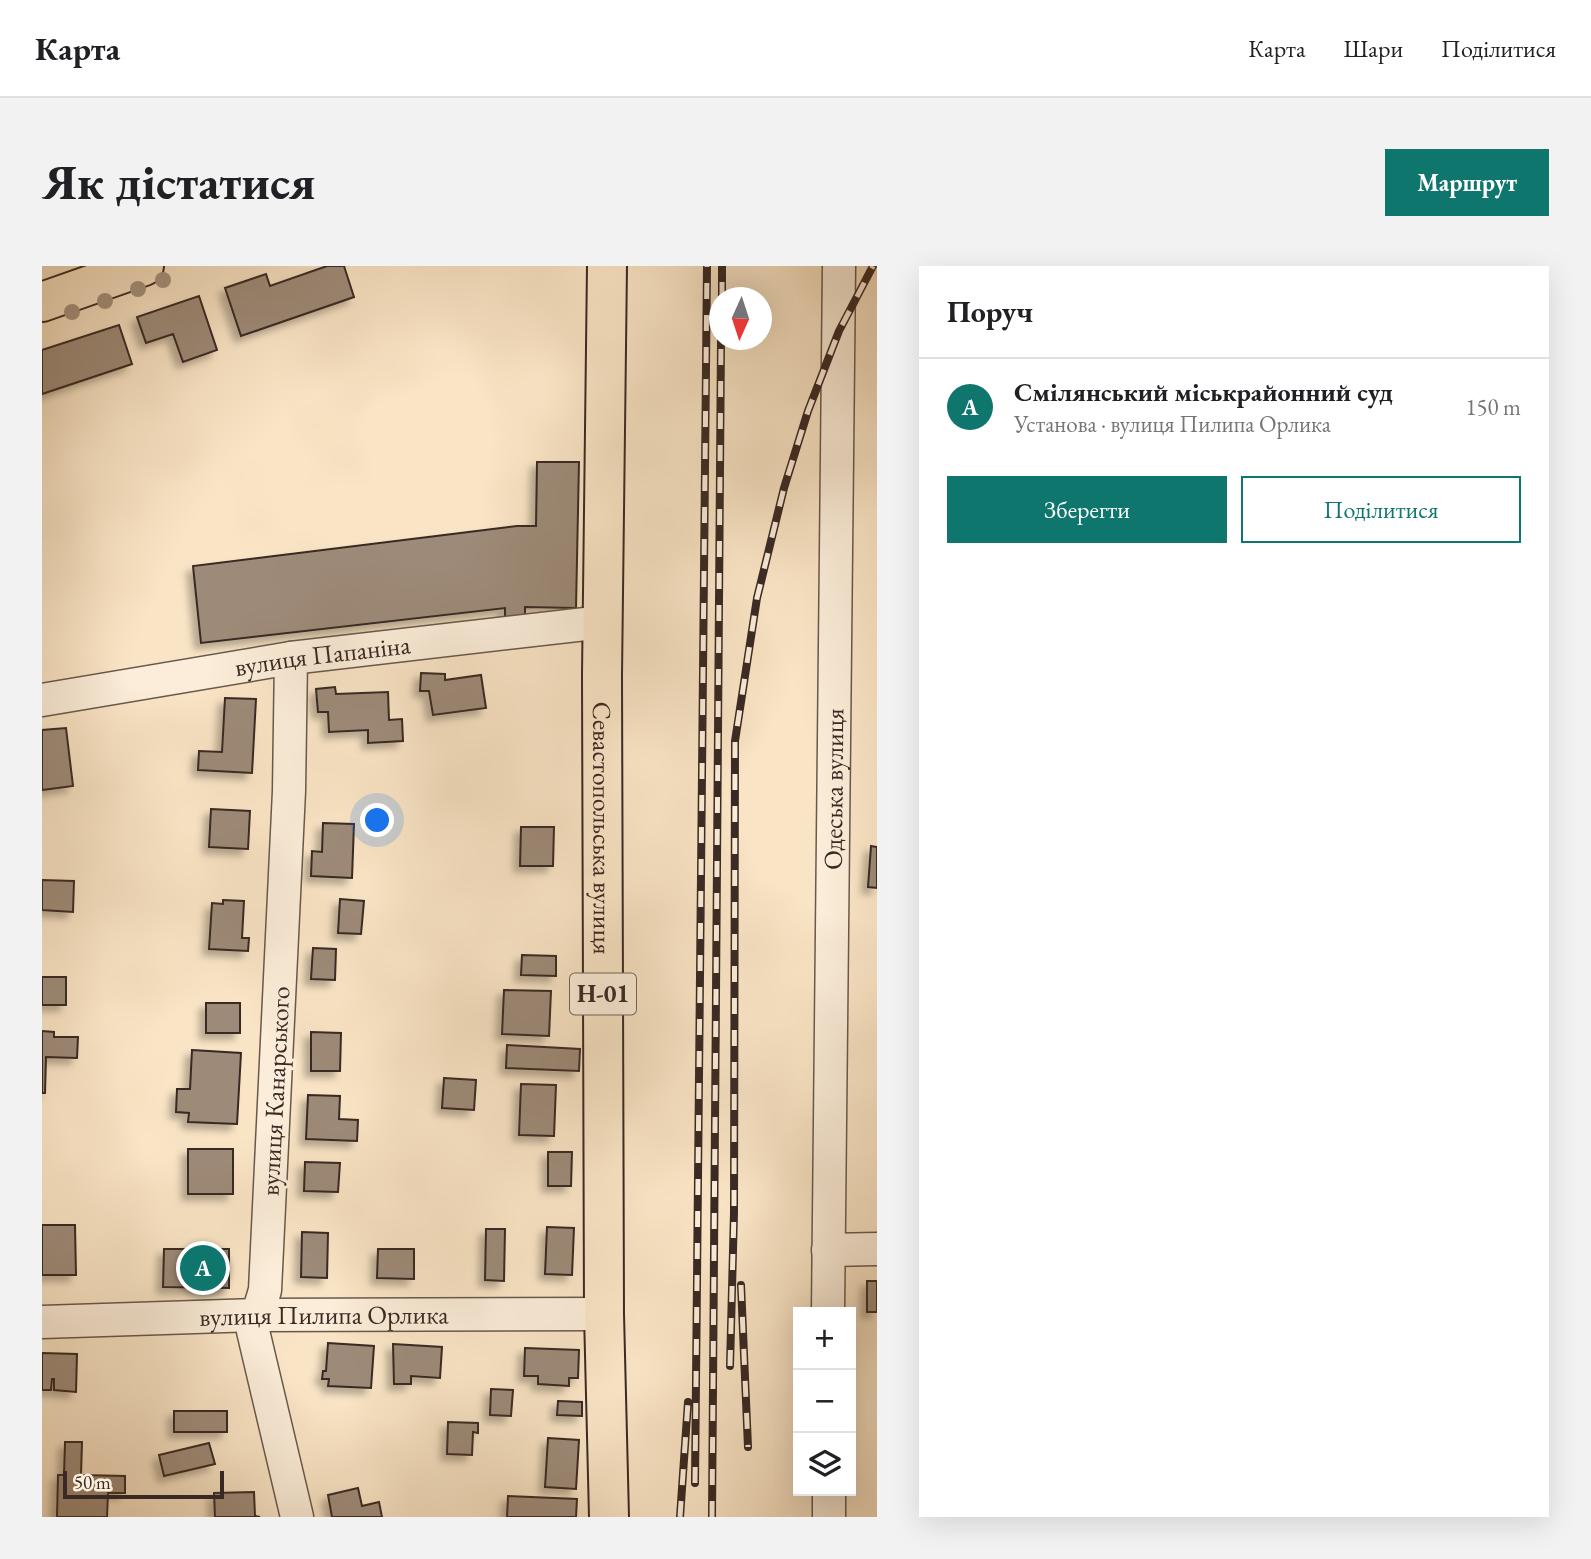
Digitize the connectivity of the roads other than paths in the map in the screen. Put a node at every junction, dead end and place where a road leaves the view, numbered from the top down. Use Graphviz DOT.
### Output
graph roads {
  1 [pos="144,266"];
  2 [pos="607,266"];
  3 [pos="839,266"];
  4 [pos="96,274"];
  5 [pos="42,302"];
  6 [pos="603,622"];
  7 [pos="291,658"];
  8 [pos="42,699"];
  9 [pos="877,1249"];
  10 [pos="828,1250"];
  11 [pos="828,1307"];
  12 [pos="604,1314"];
  13 [pos="258,1315"];
  14 [pos="42,1322"];
  15 [pos="829,1496"];
  16 [pos="297,1517"];
  17 [pos="609,1517"];
  18 [pos="830,1517"];
  1 -- 4 [label="main road"];
  2 -- 6 [label="main road, Севастопольська вулиця / Н-01"];
  3 -- 10 [label="street, Одеська вулиця"];
  4 -- 5 [label="main road"];
  6 -- 7 [label="street, вулиця Папаніна"];
  6 -- 12 [label="main road, Севастопольська вулиця / Н-01"];
  7 -- 8 [label="street, вулиця Папаніна"];
  7 -- 13 [label="street, вулиця Канарського"];
  9 -- 10 [label="street"];
  10 -- 11 [label="street, Одеська вулиця"];
  12 -- 13 [label="street, вулиця Пилипа Орлика"];
  12 -- 17 [label="main road, Севастопольська вулиця / Н-01"];
  13 -- 14 [label="street, вулиця Пилипа Орлика"];
  13 -- 16 [label="street, вулиця Канарського"];
  15 -- 18 [label="street"];
}
